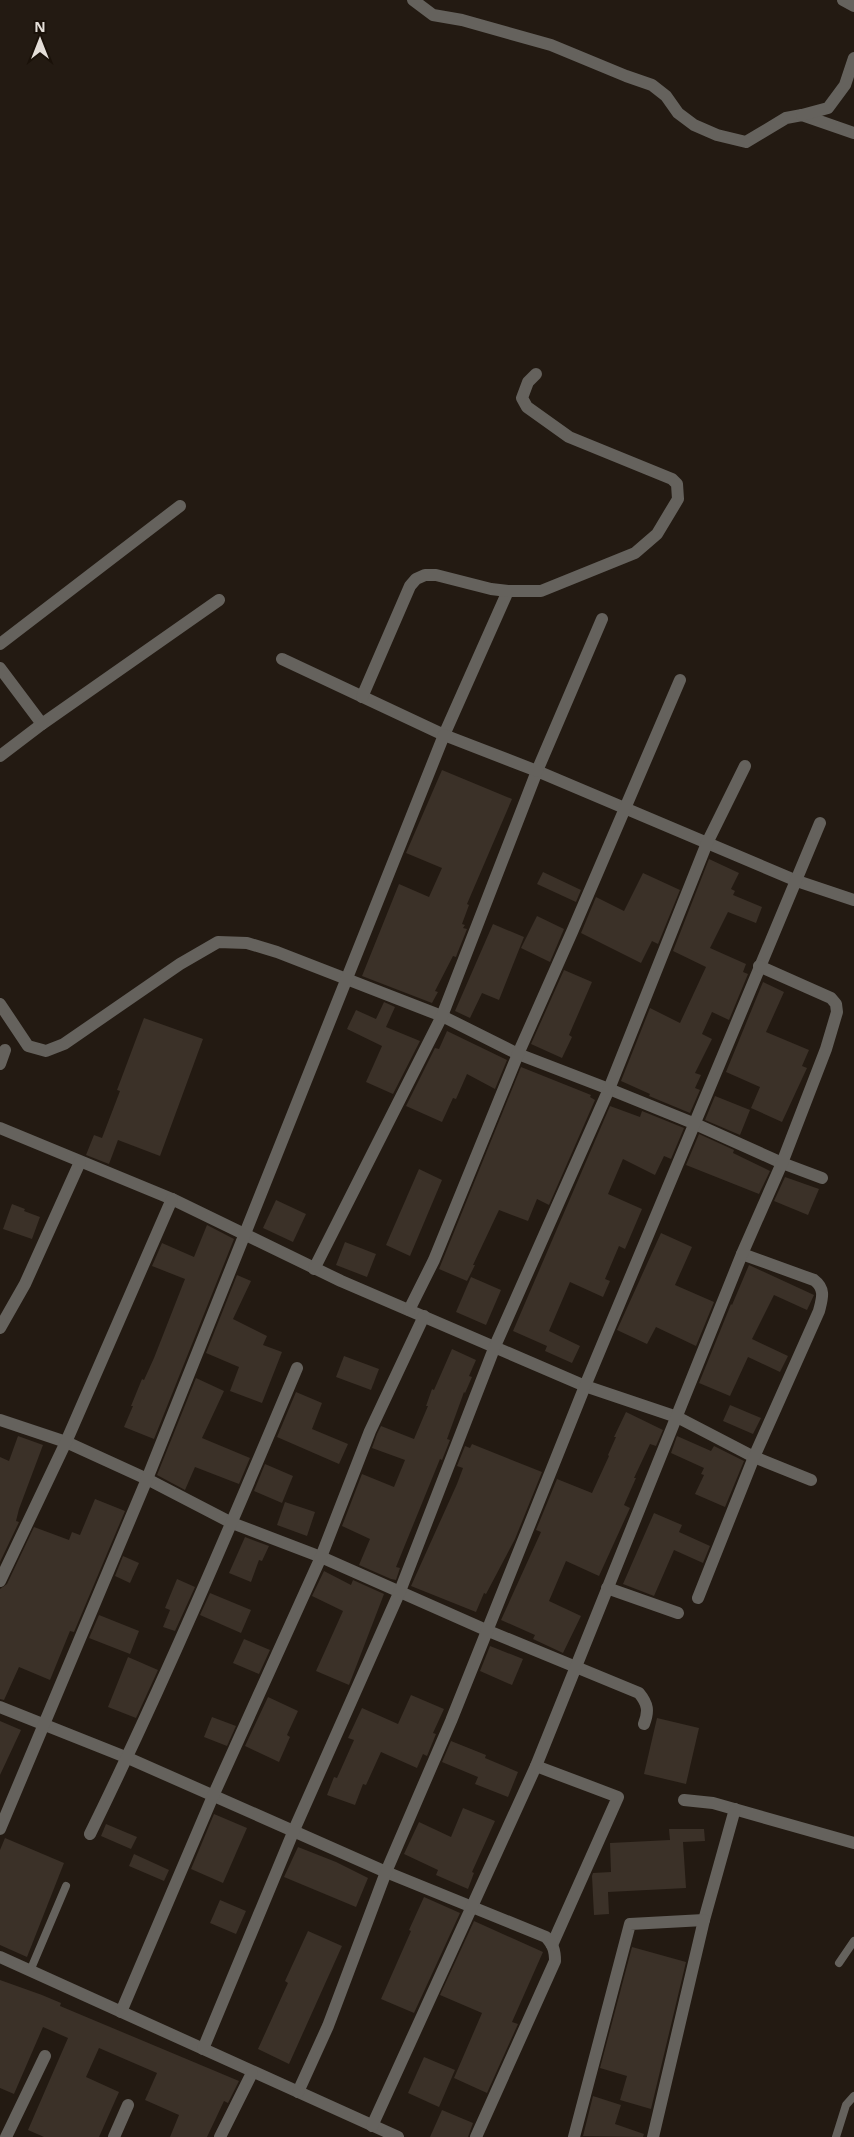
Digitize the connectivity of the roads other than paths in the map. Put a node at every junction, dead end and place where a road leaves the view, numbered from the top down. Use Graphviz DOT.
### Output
graph roads {
  1 [pos="413,0"];
  2 [pos="843,0"];
  3 [pos="854,6"];
  4 [pos="854,58"];
  5 [pos="802,115"];
  6 [pos="854,134"];
  7 [pos="536,374"];
  8 [pos="180,506"];
  9 [pos="508,591"];
  10 [pos="220,600"];
  11 [pos="602,619"];
  12 [pos="0,644"];
  13 [pos="282,659"];
  14 [pos="0,668"];
  15 [pos="680,680"];
  16 [pos="362,696"];
  17 [pos="42,724"];
  18 [pos="444,735"];
  19 [pos="0,756"];
  20 [pos="745,766"];
  21 [pos="536,771"];
  22 [pos="625,808"];
  23 [pos="820,823"];
  24 [pos="707,843"];
  25 [pos="797,881"];
  26 [pos="854,900"];
  27 [pos="759,966"];
  28 [pos="346,979"];
  29 [pos="0,1004"];
  30 [pos="442,1016"];
  31 [pos="5,1050"];
  32 [pos="518,1054"];
  33 [pos="0,1064"];
  34 [pos="609,1089"];
  35 [pos="693,1123"];
  36 [pos="0,1128"];
  37 [pos="80,1162"];
  38 [pos="782,1163"];
  39 [pos="822,1178"];
  40 [pos="172,1199"];
  41 [pos="244,1235"];
  42 [pos="742,1254"];
  43 [pos="314,1269"];
  44 [pos="409,1310"];
  45 [pos="424,1316"];
  46 [pos="0,1328"];
  47 [pos="495,1346"];
  48 [pos="297,1368"];
  49 [pos="585,1386"];
  50 [pos="677,1417"];
  51 [pos="0,1420"];
  52 [pos="66,1442"];
  53 [pos="754,1457"];
  54 [pos="147,1479"];
  55 [pos="811,1480"];
  56 [pos="232,1523"];
  57 [pos="321,1557"];
  58 [pos="0,1581"];
  59 [pos="607,1588"];
  60 [pos="400,1591"];
  61 [pos="698,1598"];
  62 [pos="678,1614"];
  63 [pos="486,1630"];
  64 [pos="575,1667"];
  65 [pos="0,1707"];
  66 [pos="45,1724"];
  67 [pos="644,1724"];
  68 [pos="128,1758"];
  69 [pos="536,1766"];
  70 [pos="213,1796"];
  71 [pos="684,1800"];
  72 [pos="735,1809"];
  73 [pos="0,1829"];
  74 [pos="294,1830"];
  75 [pos="90,1834"];
  76 [pos="854,1843"];
  77 [pos="386,1872"];
  78 [pos="66,1886"];
  79 [pos="473,1908"];
  80 [pos="704,1920"];
  81 [pos="854,1940"];
  82 [pos="552,1945"];
  83 [pos="0,1957"];
  84 [pos="839,1963"];
  85 [pos="30,1970"];
  86 [pos="121,2012"];
  87 [pos="203,2049"];
  88 [pos="44,2056"];
  89 [pos="252,2073"];
  90 [pos="298,2092"];
  91 [pos="854,2096"];
  92 [pos="128,2105"];
  93 [pos="372,2126"];
  94 [pos="6,2137"];
  95 [pos="114,2137"];
  96 [pos="220,2137"];
  97 [pos="398,2137"];
  98 [pos="476,2137"];
  99 [pos="574,2137"];
  100 [pos="653,2137"];
  101 [pos="836,2137"];
  1 -- 5 [label="street"];
  2 -- 3 [label="street"];
  4 -- 5 [label="street"];
  5 -- 6 [label="street"];
  7 -- 9 [label="street"];
  8 -- 12 [label="street"];
  9 -- 16 [label="street"];
  9 -- 18 [label="street"];
  10 -- 17 [label="street"];
  11 -- 21 [label="street"];
  13 -- 16 [label="street"];
  14 -- 17 [label="street"];
  15 -- 22 [label="street"];
  16 -- 18 [label="street"];
  17 -- 19 [label="street"];
  18 -- 21 [label="street"];
  18 -- 28 [label="street"];
  20 -- 24 [label="street"];
  21 -- 22 [label="street"];
  21 -- 30 [label="street"];
  22 -- 24 [label="street"];
  22 -- 32 [label="street"];
  23 -- 25 [label="street"];
  24 -- 25 [label="street"];
  24 -- 34 [label="street"];
  25 -- 26 [label="street"];
  25 -- 27 [label="street"];
  27 -- 35 [label="street"];
  27 -- 38 [label="street"];
  28 -- 29 [label="street"];
  28 -- 30 [label="street"];
  28 -- 41 [label="street"];
  30 -- 32 [label="street"];
  30 -- 43 [label="street"];
  31 -- 33 [label="street"];
  32 -- 34 [label="street"];
  32 -- 44 [label="street"];
  34 -- 35 [label="street"];
  34 -- 47 [label="street"];
  35 -- 38 [label="street"];
  35 -- 49 [label="street"];
  36 -- 37 [label="street"];
  37 -- 40 [label="street"];
  37 -- 46 [label="street"];
  38 -- 39 [label="street"];
  38 -- 42 [label="street"];
  40 -- 41 [label="street"];
  40 -- 52 [label="street"];
  41 -- 43 [label="street"];
  41 -- 54 [label="street"];
  42 -- 50 [label="street"];
  42 -- 53 [label="street"];
  43 -- 44 [label="street"];
  44 -- 45 [label="street"];
  45 -- 47 [label="street"];
  45 -- 57 [label="street"];
  47 -- 49 [label="street"];
  47 -- 60 [label="street"];
  48 -- 56 [label="street"];
  49 -- 50 [label="street"];
  49 -- 63 [label="street"];
  50 -- 53 [label="street"];
  50 -- 59 [label="street"];
  51 -- 52 [label="street"];
  52 -- 54 [label="street"];
  52 -- 58 [label="street"];
  53 -- 55 [label="street"];
  53 -- 61 [label="street"];
  54 -- 56 [label="street"];
  54 -- 66 [label="street"];
  56 -- 57 [label="street"];
  56 -- 68 [label="street"];
  57 -- 60 [label="street"];
  57 -- 70 [label="street"];
  59 -- 62 [label="street"];
  59 -- 64 [label="street"];
  60 -- 63 [label="street"];
  60 -- 74 [label="street"];
  63 -- 64 [label="street"];
  63 -- 77 [label="street"];
  64 -- 67 [label="street"];
  64 -- 69 [label="street"];
  65 -- 66 [label="street"];
  66 -- 68 [label="street"];
  66 -- 73 [label="street"];
  68 -- 70 [label="street"];
  68 -- 75 [label="street"];
  69 -- 79 [label="street"];
  69 -- 82 [label="street"];
  70 -- 74 [label="street"];
  70 -- 86 [label="street"];
  71 -- 72 [label="street"];
  72 -- 76 [label="street"];
  72 -- 80 [label="street"];
  74 -- 77 [label="street"];
  74 -- 87 [label="street"];
  77 -- 79 [label="street"];
  77 -- 90 [label="street"];
  78 -- 85 [label="lane"];
  79 -- 82 [label="street"];
  79 -- 93 [label="street"];
  80 -- 99 [label="street"];
  80 -- 100 [label="street"];
  81 -- 84 [label="lane"];
  82 -- 98 [label="street"];
  83 -- 85 [label="street"];
  85 -- 86 [label="street"];
  86 -- 87 [label="street"];
  87 -- 89 [label="street"];
  88 -- 94 [label="street"];
  89 -- 90 [label="street"];
  89 -- 96 [label="street"];
  90 -- 93 [label="street"];
  91 -- 101 [label="lane"];
  92 -- 95 [label="street"];
  93 -- 97 [label="street"];
}
